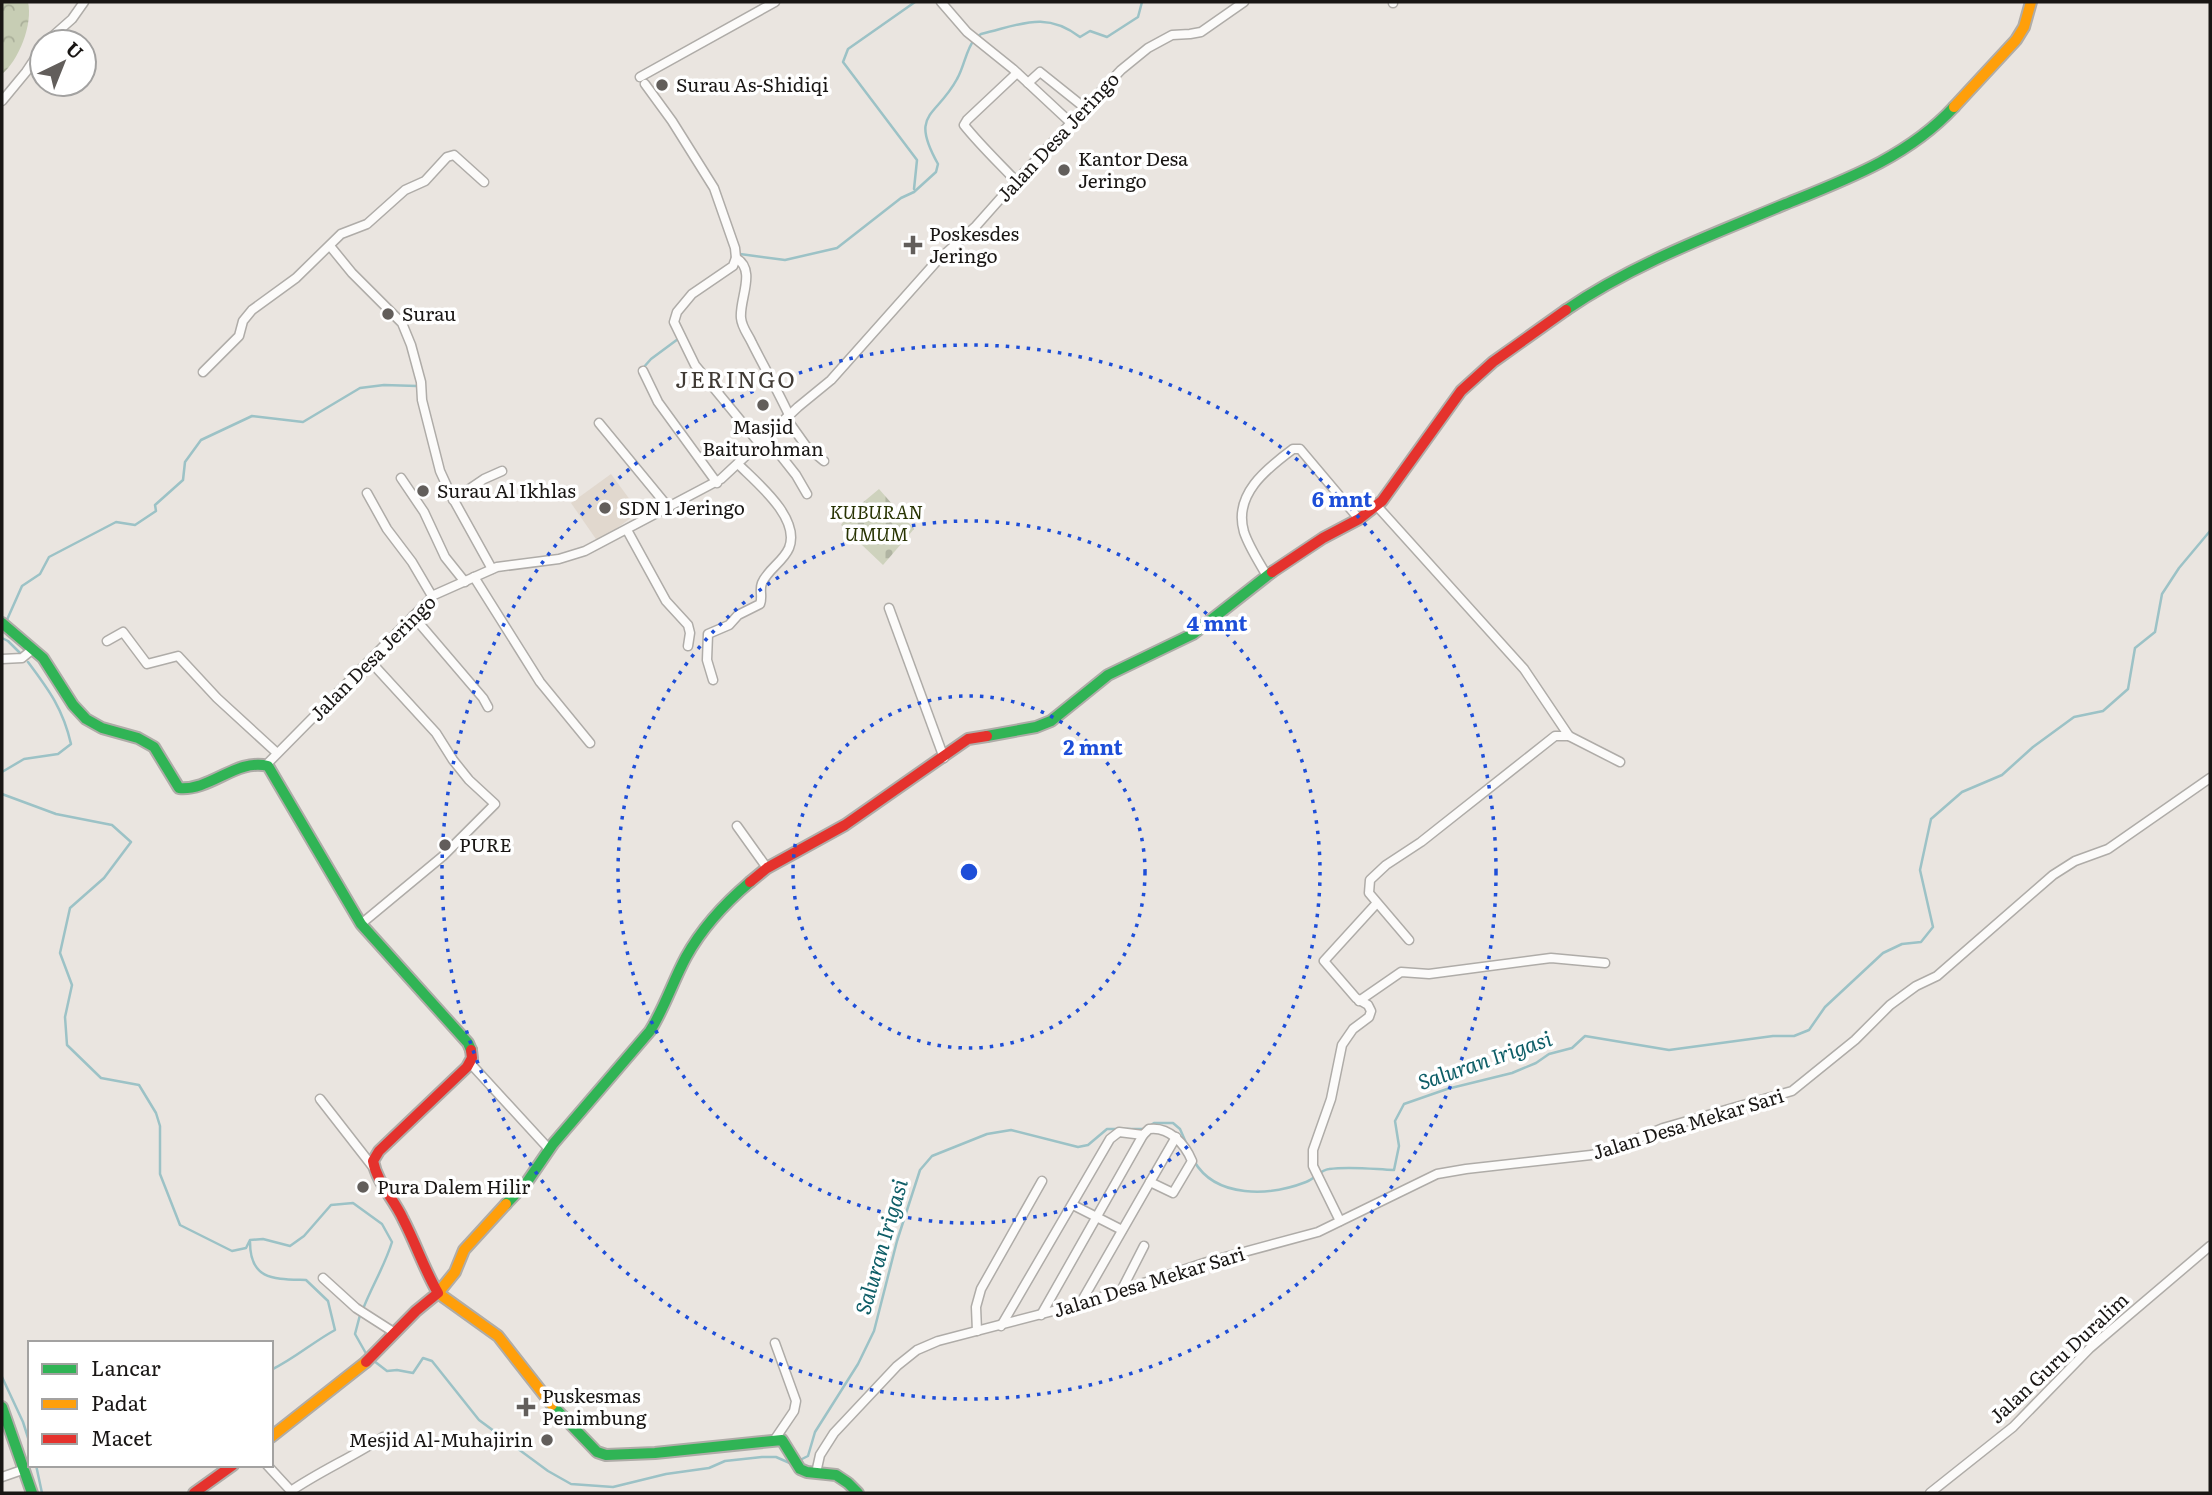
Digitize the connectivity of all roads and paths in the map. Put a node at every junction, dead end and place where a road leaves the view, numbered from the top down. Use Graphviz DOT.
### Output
graph roads {
  1 [pos="84,2"];
  2 [pos="775,2"];
  3 [pos="941,2"];
  4 [pos="1244,2"];
  5 [pos="2031,2"];
  6 [pos="62,28"];
  7 [pos="28,69"];
  8 [pos="1017,72"];
  9 [pos="1028,83"];
  10 [pos="2,101"];
  11 [pos="1085,108"];
  12 [pos="1071,123"];
  13 [pos="1016,180"];
  14 [pos="484,182"];
  15 [pos="330,246"];
  16 [pos="736,258"];
  17 [pos="203,372"];
  18 [pos="643,372"];
  19 [pos="788,417"];
  20 [pos="599,423"];
  21 [pos="762,440"];
  22 [pos="824,461"];
  23 [pos="738,464"];
  24 [pos="502,471"];
  25 [pos="401,478"];
  26 [pos="717,482"];
  27 [pos="367,494"];
  28 [pos="807,495"];
  29 [pos="453,500"];
  30 [pos="1377,506"];
  31 [pos="669,508"];
  32 [pos="1359,519"];
  33 [pos="627,530"];
  34 [pos="492,569"];
  35 [pos="1267,576"];
  36 [pos="474,577"];
  37 [pos="465,582"];
  38 [pos="432,596"];
  39 [pos="889,608"];
  40 [pos="413,616"];
  41 [pos="2,623"];
  42 [pos="107,641"];
  43 [pos="688,646"];
  44 [pos="33,649"];
  45 [pos="2,659"];
  46 [pos="370,661"];
  47 [pos="713,680"];
  48 [pos="488,707"];
  49 [pos="1569,736"];
  50 [pos="590,743"];
  51 [pos="277,753"];
  52 [pos="944,758"];
  53 [pos="1620,762"];
  54 [pos="266,765"];
  55 [pos="2210,778"];
  56 [pos="737,826"];
  57 [pos="768,867"];
  58 [pos="1376,904"];
  59 [pos="361,925"];
  60 [pos="1409,940"];
  61 [pos="1605,963"];
  62 [pos="1359,1001"];
  63 [pos="470,1063"];
  64 [pos="320,1099"];
  65 [pos="1143,1135"];
  66 [pos="1175,1137"];
  67 [pos="549,1150"];
  68 [pos="373,1167"];
  69 [pos="1042,1181"];
  70 [pos="1150,1182"];
  71 [pos="1073,1205"];
  72 [pos="1098,1217"];
  73 [pos="1340,1221"];
  74 [pos="1122,1230"];
  75 [pos="1144,1246"];
  76 [pos="2210,1246"];
  77 [pos="323,1278"];
  78 [pos="1121,1291"];
  79 [pos="436,1295"];
  80 [pos="1080,1304"];
  81 [pos="1041,1315"];
  82 [pos="1002,1326"];
  83 [pos="977,1331"];
  84 [pos="395,1332"];
  85 [pos="775,1343"];
  86 [pos="2,1407"];
  87 [pos="273,1435"];
  88 [pos="383,1437"];
  89 [pos="775,1439"];
  90 [pos="230,1467"];
  91 [pos="269,1467"];
  92 [pos="25,1469"];
  93 [pos="816,1473"];
  94 [pos="2,1477"];
  95 [pos="289,1492"];
  96 [pos="32,1493"];
  97 [pos="194,1493"];
  98 [pos="858,1493"];
  99 [pos="1930,1493"];
  1 -- 6 [label="street"];
  2 -- 16 [label="street"];
  3 -- 8 [label="street"];
  4 -- 11 [label="street, Jalan Desa Jeringo"];
  5 -- 30 [label="street"];
  7 -- 10 [label="street"];
  8 -- 9 [label="street"];
  8 -- 13 [label="street"];
  9 -- 11 [label="street"];
  9 -- 12 [label="street"];
  11 -- 12 [label="street, Jalan Desa Jeringo"];
  12 -- 13 [label="street, Jalan Desa Jeringo"];
  13 -- 19 [label="street, Jalan Desa Jeringo"];
  14 -- 15 [label="street"];
  15 -- 17 [label="street"];
  15 -- 29 [label="street"];
  16 -- 19 [label="street"];
  16 -- 21 [label="street"];
  18 -- 26 [label="street"];
  19 -- 21 [label="street, Jalan Desa Jeringo"];
  19 -- 22 [label="street"];
  20 -- 31 [label="street"];
  21 -- 23 [label="street, Jalan Desa Jeringo"];
  21 -- 28 [label="street"];
  23 -- 26 [label="street, Jalan Desa Jeringo"];
  23 -- 47 [label="street"];
  24 -- 29 [label="street"];
  25 -- 37 [label="street"];
  26 -- 31 [label="street, Jalan Desa Jeringo"];
  27 -- 38 [label="street"];
  29 -- 34 [label="street"];
  30 -- 32 [label="street"];
  30 -- 49 [label="street"];
  31 -- 33 [label="street, Jalan Desa Jeringo"];
  32 -- 35 [label="street"];
  32 -- 35 [label="street"];
  33 -- 34 [label="street, Jalan Desa Jeringo"];
  33 -- 43 [label="street"];
  34 -- 36 [label="street, Jalan Desa Jeringo"];
  35 -- 52 [label="street"];
  36 -- 37 [label="street, Jalan Desa Jeringo"];
  36 -- 50 [label="street"];
  37 -- 38 [label="street, Jalan Desa Jeringo"];
  38 -- 40 [label="street, Jalan Desa Jeringo"];
  39 -- 52 [label="street"];
  40 -- 46 [label="street, Jalan Desa Jeringo"];
  40 -- 48 [label="street"];
  41 -- 44 [label="street"];
  42 -- 51 [label="street"];
  44 -- 45 [label="street"];
  44 -- 54 [label="street"];
  46 -- 51 [label="street, Jalan Desa Jeringo"];
  46 -- 59 [label="street"];
  49 -- 53 [label="street"];
  49 -- 58 [label="street"];
  51 -- 54 [label="street, Jalan Desa Jeringo"];
  52 -- 57 [label="street"];
  54 -- 59 [label="street"];
  55 -- 73 [label="street, Jalan Desa Mekar Sari"];
  56 -- 57 [label="street"];
  57 -- 67 [label="street"];
  58 -- 60 [label="street"];
  58 -- 62 [label="street"];
  59 -- 63 [label="street"];
  61 -- 62 [label="street"];
  62 -- 73 [label="street"];
  63 -- 67 [label="street"];
  63 -- 68 [label="street"];
  64 -- 68 [label="street"];
  65 -- 66 [label="street"];
  65 -- 71 [label="street"];
  65 -- 72 [label="street"];
  66 -- 70 [label="street"];
  66 -- 70 [label="street"];
  67 -- 79 [label="street"];
  68 -- 79 [label="street"];
  69 -- 83 [label="street"];
  70 -- 74 [label="street"];
  71 -- 72 [label="street"];
  71 -- 82 [label="street"];
  72 -- 74 [label="street"];
  72 -- 81 [label="street"];
  73 -- 78 [label="street, Jalan Desa Mekar Sari"];
  74 -- 80 [label="street"];
  75 -- 78 [label="street"];
  76 -- 99 [label="street, Jalan Guru Duralim"];
  77 -- 84 [label="street"];
  78 -- 80 [label="street, Jalan Desa Mekar Sari"];
  79 -- 84 [label="street"];
  79 -- 89 [label="street"];
  80 -- 81 [label="street, Jalan Desa Mekar Sari"];
  81 -- 82 [label="street, Jalan Desa Mekar Sari"];
  82 -- 83 [label="street, Jalan Desa Mekar Sari"];
  83 -- 93 [label="street, Jalan Desa Mekar Sari"];
  84 -- 87 [label="street"];
  85 -- 89 [label="street"];
  86 -- 92 [label="street"];
  88 -- 95 [label="street"];
  89 -- 93 [label="street"];
  90 -- 97 [label="street"];
  91 -- 95 [label="street"];
  92 -- 94 [label="street"];
  92 -- 96 [label="street"];
  93 -- 98 [label="street"];
}
